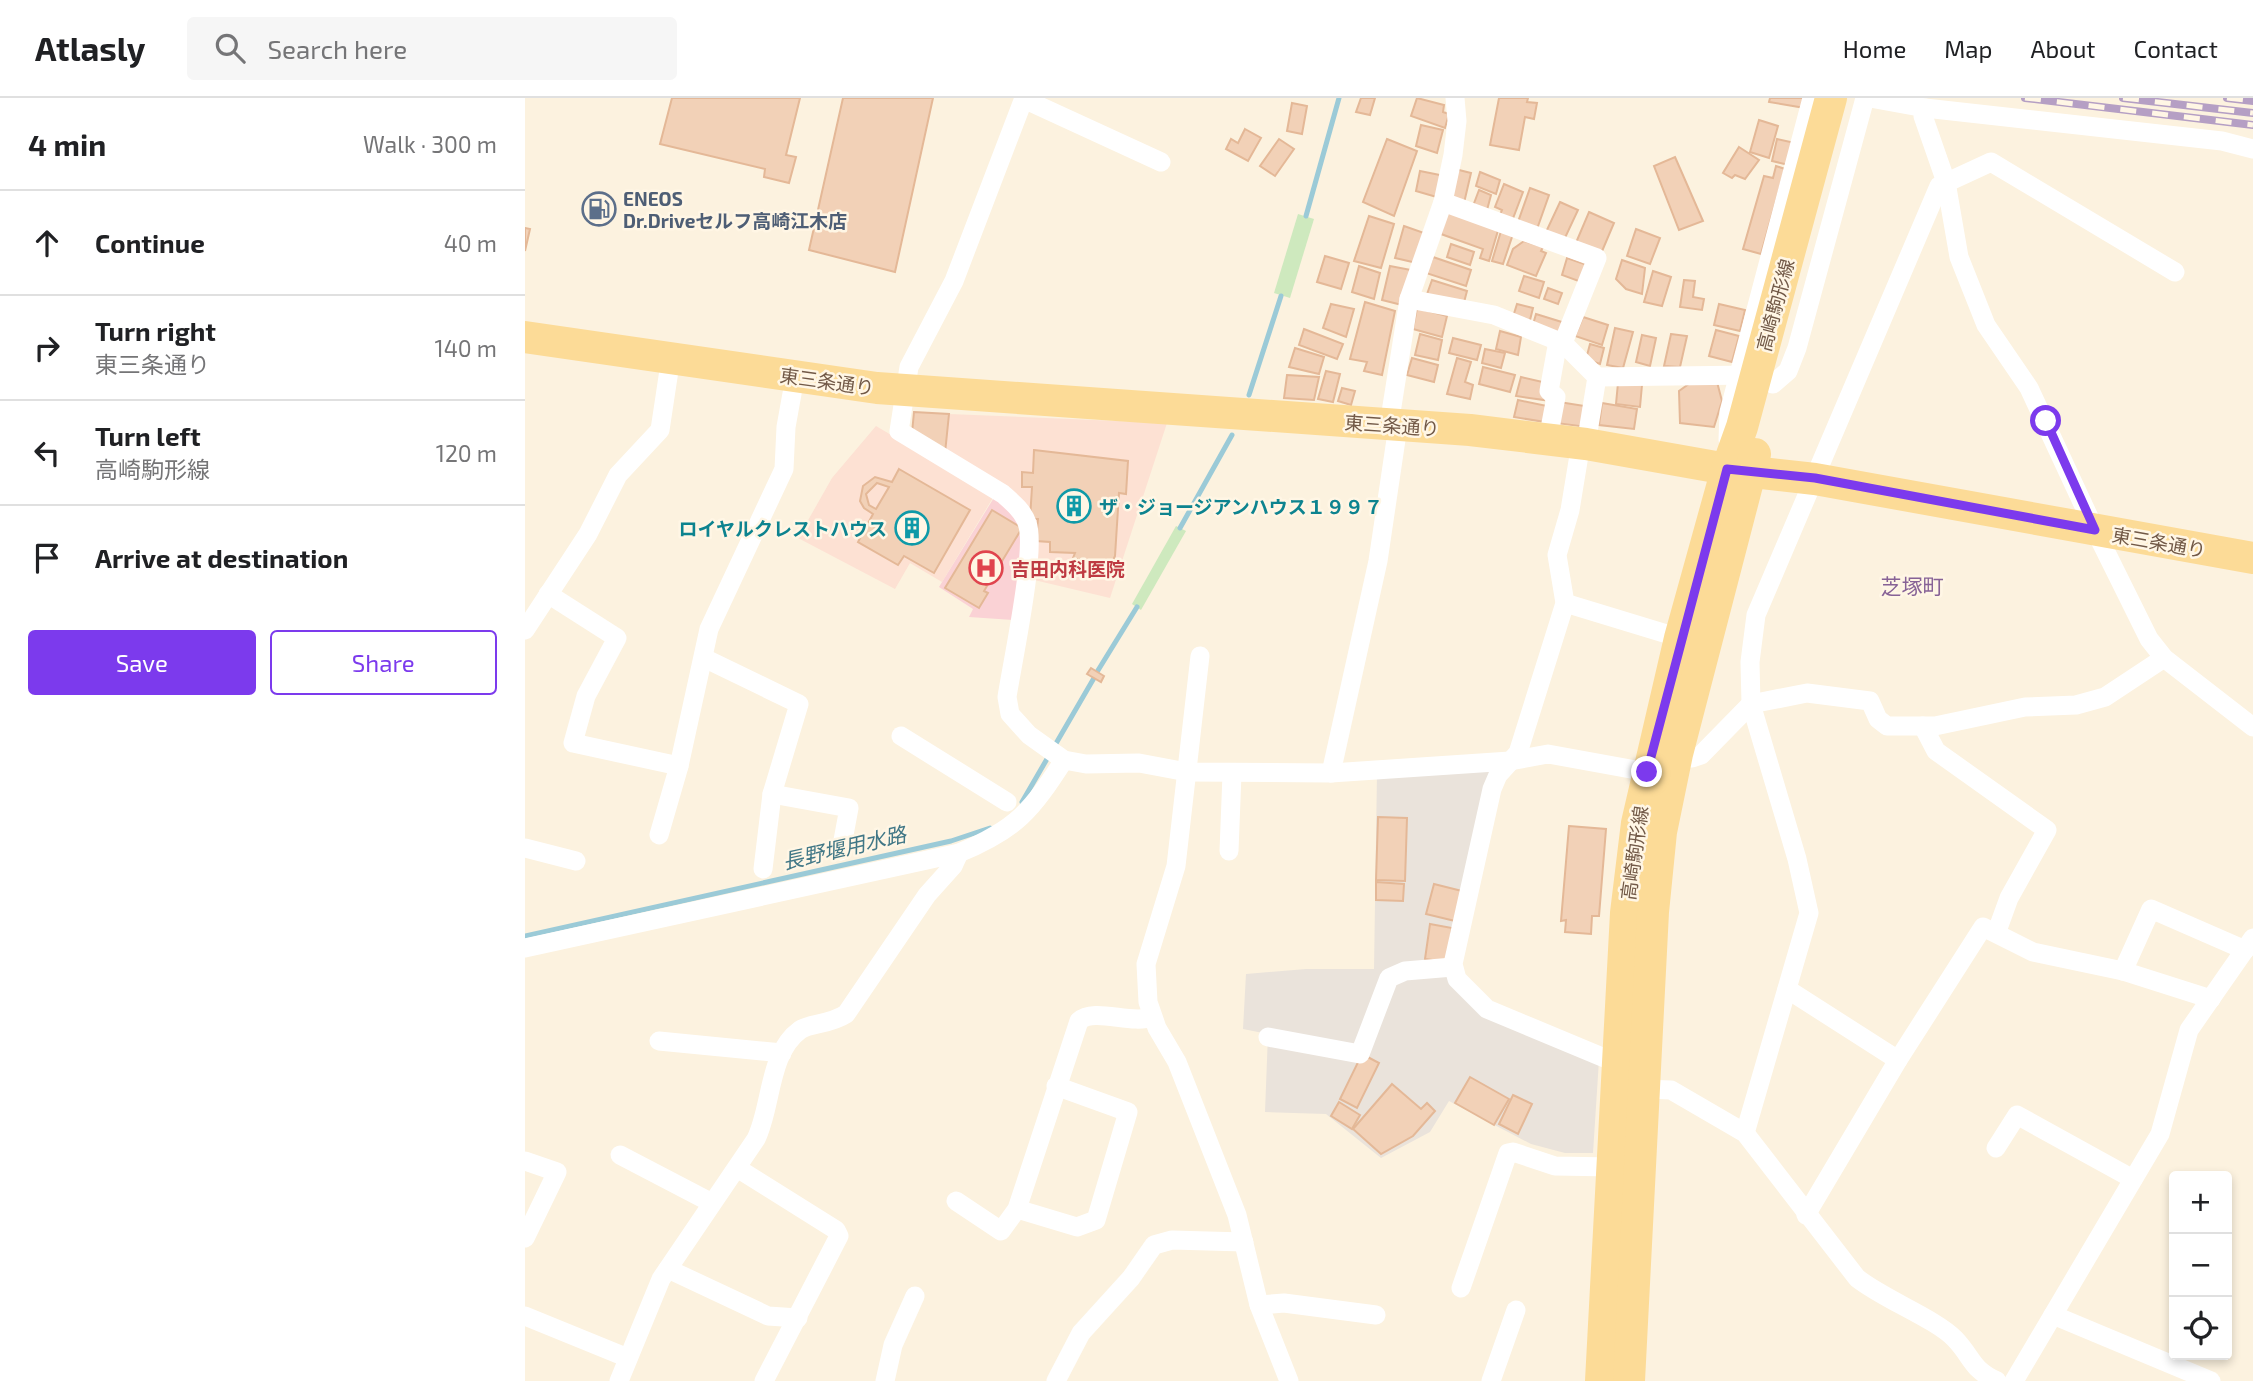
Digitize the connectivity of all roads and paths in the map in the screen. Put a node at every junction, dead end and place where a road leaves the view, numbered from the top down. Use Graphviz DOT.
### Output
graph roads {
  1 [pos="1455,98"];
  2 [pos="1812,98"];
  3 [pos="1831,98"];
  4 [pos="1849,98"];
  5 [pos="1868,98"];
  6 [pos="1024,99"];
  7 [pos="1925,108"];
  8 [pos="2253,149"];
  9 [pos="1161,162"];
  10 [pos="1946,181"];
  11 [pos="1443,202"];
  12 [pos="2175,272"];
  13 [pos="1409,299"];
  14 [pos="525,337"];
  15 [pos="1561,342"];
  16 [pos="671,357"];
  17 [pos="795,377"];
  18 [pos="1597,377"];
  19 [pos="1756,378"];
  20 [pos="904,390"];
  21 [pos="1393,425"];
  22 [pos="1548,439"];
  23 [pos="1583,444"];
  24 [pos="1738,470"];
  25 [pos="1815,478"];
  26 [pos="2095,530"];
  27 [pos="2253,558"];
  28 [pos="548,594"];
  29 [pos="1565,603"];
  30 [pos="525,630"];
  31 [pos="1680,638"];
  32 [pos="1200,656"];
  33 [pos="704,658"];
  34 [pos="2165,658"];
  35 [pos="1751,704"];
  36 [pos="1923,726"];
  37 [pos="2253,727"];
  38 [pos="901,736"];
  39 [pos="1056,754"];
  40 [pos="1677,754"];
  41 [pos="1510,761"];
  42 [pos="679,766"];
  43 [pos="1187,772"];
  44 [pos="1647,772"];
  45 [pos="1331,773"];
  46 [pos="1232,774"];
  47 [pos="772,794"];
  48 [pos="1007,802"];
  49 [pos="659,835"];
  50 [pos="525,848"];
  51 [pos="841,851"];
  52 [pos="1229,851"];
  53 [pos="959,853"];
  54 [pos="576,861"];
  55 [pos="763,869"];
  56 [pos="1997,931"];
  57 [pos="2249,944"];
  58 [pos="525,948"];
  59 [pos="1453,967"];
  60 [pos="2123,971"];
  61 [pos="1787,989"];
  62 [pos="2211,999"];
  63 [pos="1152,1017"];
  64 [pos="1268,1037"];
  65 [pos="659,1041"];
  66 [pos="782,1053"];
  67 [pos="1898,1060"];
  68 [pos="1619,1064"];
  69 [pos="1056,1086"];
  70 [pos="1643,1089"];
  71 [pos="1745,1133"];
  72 [pos="1996,1148"];
  73 [pos="620,1155"];
  74 [pos="525,1161"];
  75 [pos="1612,1167"];
  76 [pos="737,1168"];
  77 [pos="2133,1179"];
  78 [pos="956,1201"];
  79 [pos="712,1202"];
  80 [pos="1017,1209"];
  81 [pos="1806,1215"];
  82 [pos="525,1238"];
  83 [pos="1244,1242"];
  84 [pos="668,1269"];
  85 [pos="1461,1288"];
  86 [pos="915,1296"];
  87 [pos="1259,1305"];
  88 [pos="1516,1310"];
  89 [pos="525,1315"];
  90 [pos="1376,1315"];
  91 [pos="2053,1315"];
  92 [pos="798,1318"];
  93 [pos="628,1358"];
  94 [pos="619,1381"];
  95 [pos="764,1381"];
  96 [pos="885,1381"];
  97 [pos="1056,1381"];
  98 [pos="1289,1381"];
  99 [pos="1491,1381"];
  100 [pos="1601,1381"];
  101 [pos="1629,1381"];
  102 [pos="1997,1381"];
  103 [pos="2014,1381"];
  104 [pos="2211,1381"];
  1 -- 11 [label="street"];
  2 -- 19 [label="street"];
  3 -- 19 [label="main road, 高崎駒形線"];
  4 -- 19 [label="main road, 高崎駒形線"];
  5 -- 7 [label="street"];
  5 -- 19 [label="street"];
  6 -- 9 [label="street"];
  6 -- 20 [label="street"];
  7 -- 8 [label="street"];
  7 -- 10 [label="street"];
  10 -- 12 [label="street"];
  10 -- 25 [label="street"];
  10 -- 26 [label="street"];
  11 -- 13 [label="street"];
  11 -- 15 [label="street"];
  13 -- 15 [label="street"];
  13 -- 21 [label="street"];
  14 -- 16 [label="main road, 東三条通り"];
  15 -- 18 [label="street"];
  15 -- 22 [label="street"];
  16 -- 17 [label="main road, 東三条通り"];
  16 -- 28 [label="street"];
  17 -- 20 [label="main road, 東三条通り"];
  17 -- 33 [label="street"];
  18 -- 19 [label="street"];
  18 -- 23 [label="street"];
  19 -- 24 [label="main road, 高崎駒形線"];
  20 -- 21 [label="main road, 東三条通り"];
  20 -- 39 [label="street"];
  21 -- 22 [label="main road, 東三条通り"];
  21 -- 45 [label="street"];
  22 -- 23 [label="main road, 東三条通り"];
  23 -- 24 [label="main road, 東三条通り"];
  23 -- 29 [label="street"];
  24 -- 25 [label="main road, 東三条通り"];
  24 -- 31 [label="main road, 高崎駒形線"];
  24 -- 40 [label="main road, 高崎駒形線"];
  25 -- 26 [label="main road, 東三条通り"];
  25 -- 35 [label="street"];
  26 -- 27 [label="main road, 東三条通り"];
  26 -- 34 [label="street"];
  28 -- 30 [label="street"];
  28 -- 42 [label="street"];
  29 -- 31 [label="street"];
  29 -- 41 [label="street"];
  31 -- 44 [label="main road, 高崎駒形線"];
  32 -- 43 [label="street"];
  33 -- 42 [label="street"];
  33 -- 47 [label="street"];
  34 -- 36 [label="street"];
  34 -- 37 [label="street"];
  35 -- 36 [label="street"];
  35 -- 40 [label="street"];
  35 -- 61 [label="street"];
  36 -- 56 [label="street"];
  38 -- 48 [label="street"];
  39 -- 43 [label="street"];
  39 -- 53 [label="street"];
  40 -- 70 [label="main road, 高崎駒形線"];
  41 -- 44 [label="street"];
  41 -- 45 [label="street"];
  41 -- 59 [label="street"];
  42 -- 49 [label="street"];
  43 -- 46 [label="street"];
  43 -- 63 [label="street"];
  44 -- 68 [label="main road, 高崎駒形線"];
  45 -- 46 [label="street"];
  46 -- 52 [label="street"];
  47 -- 51 [label="street"];
  47 -- 55 [label="street"];
  50 -- 54 [label="street"];
  53 -- 58 [label="street"];
  53 -- 66 [label="street"];
  56 -- 60 [label="street"];
  56 -- 67 [label="street"];
  57 -- 60 [label="street"];
  57 -- 62 [label="street"];
  59 -- 64 [label="street"];
  59 -- 68 [label="street"];
  60 -- 62 [label="street"];
  61 -- 67 [label="street"];
  61 -- 71 [label="street"];
  62 -- 77 [label="street"];
  63 -- 69 [label="street"];
  63 -- 83 [label="street"];
  65 -- 66 [label="street"];
  66 -- 76 [label="street"];
  67 -- 81 [label="street"];
  68 -- 75 [label="main road, 高崎駒形線"];
  69 -- 80 [label="street"];
  69 -- 80 [label="street"];
  70 -- 71 [label="street"];
  70 -- 101 [label="main road, 高崎駒形線"];
  71 -- 81 [label="street"];
  72 -- 77 [label="street"];
  73 -- 79 [label="street"];
  74 -- 82 [label="street"];
  75 -- 85 [label="street"];
  75 -- 100 [label="main road, 高崎駒形線"];
  76 -- 79 [label="street"];
  76 -- 92 [label="street"];
  77 -- 91 [label="street"];
  78 -- 80 [label="street"];
  79 -- 84 [label="street"];
  81 -- 102 [label="street"];
  83 -- 87 [label="street"];
  83 -- 97 [label="street"];
  84 -- 92 [label="street"];
  84 -- 93 [label="street"];
  86 -- 96 [label="street"];
  87 -- 90 [label="street"];
  87 -- 98 [label="street"];
  88 -- 99 [label="street"];
  89 -- 93 [label="street"];
  91 -- 103 [label="street"];
  91 -- 104 [label="street"];
  92 -- 95 [label="street"];
  93 -- 94 [label="street"];
}
